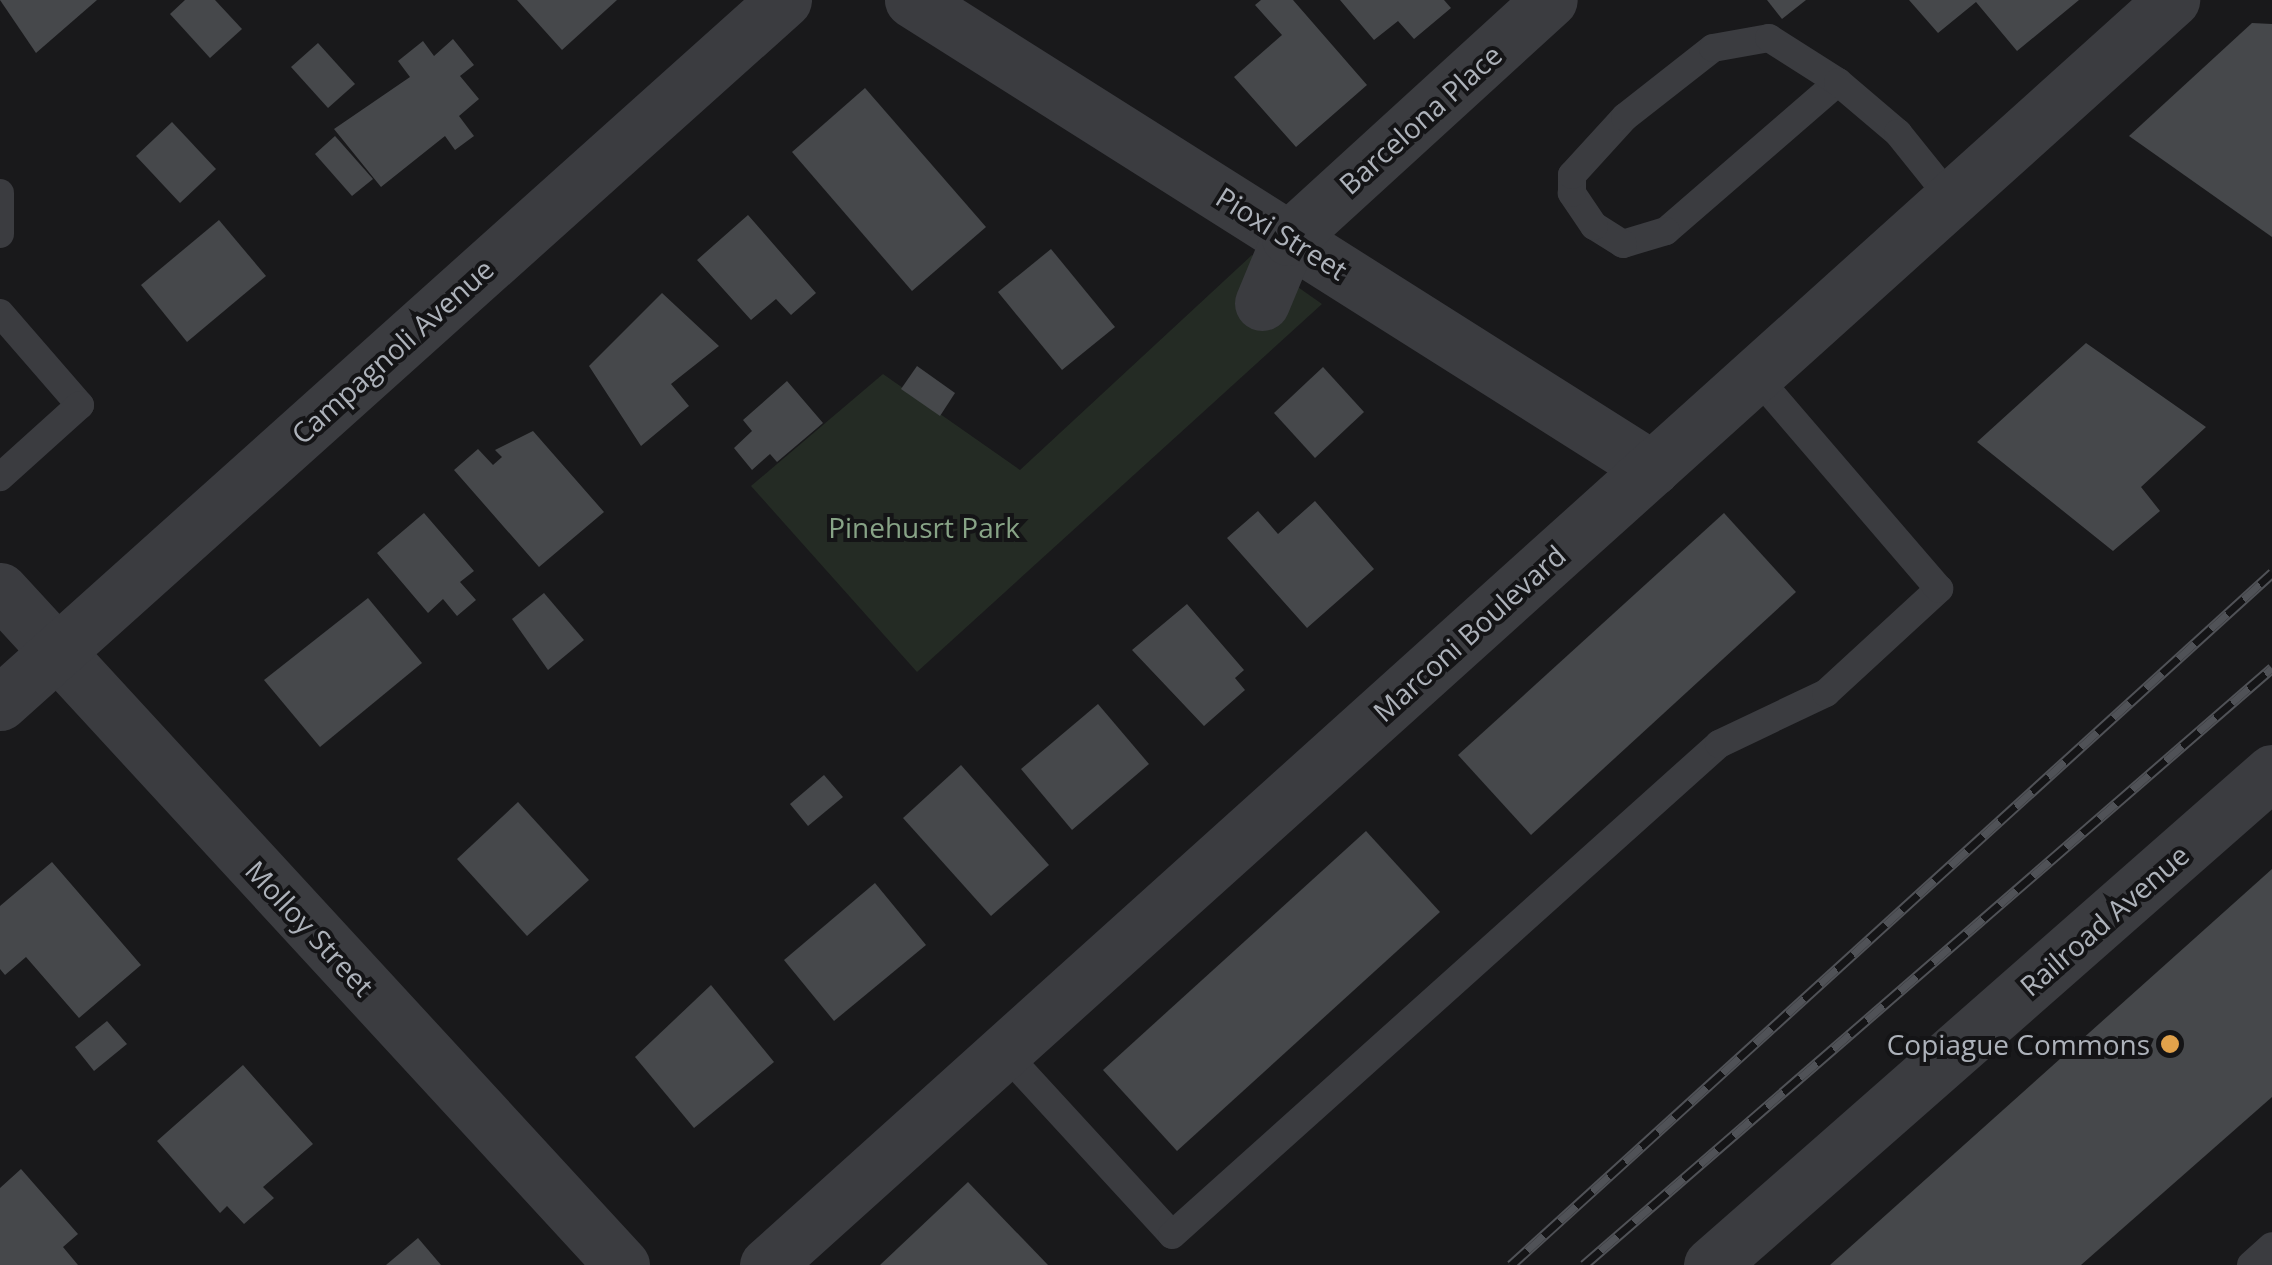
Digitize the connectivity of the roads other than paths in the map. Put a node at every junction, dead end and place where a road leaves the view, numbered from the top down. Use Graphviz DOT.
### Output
graph roads {
  1 [pos="784,0"];
  2 [pos="912,0"];
  3 [pos="1550,0"];
  4 [pos="2172,0"];
  5 [pos="1838,82"];
  6 [pos="0,193"];
  7 [pos="1952,199"];
  8 [pos="0,234"];
  9 [pos="1289,238"];
  10 [pos="1262,302"];
  11 [pos="0,313"];
  12 [pos="1755,375"];
  13 [pos="1652,468"];
  14 [pos="0,478"];
  15 [pos="0,590"];
  16 [pos="56,653"];
  17 [pos="0,703"];
  18 [pos="2272,772"];
  19 [pos="1004,1052"];
  20 [pos="2272,1246"];
  21 [pos="622,1265"];
  22 [pos="767,1265"];
  23 [pos="1711,1265"];
  24 [pos="2251,1265"];
  1 -- 16 [label="street, Campagnoli Avenue"];
  2 -- 9 [label="street, Pioxi Street"];
  3 -- 9 [label="street, Barcelona Place"];
  4 -- 7 [label="street, Marconi Boulevard"];
  5 -- 5 [label="lane"];
  5 -- 7 [label="lane"];
  6 -- 8 [label="lane"];
  7 -- 12 [label="street, Marconi Boulevard"];
  9 -- 10 [label="street"];
  9 -- 13 [label="street, Pioxi Street"];
  11 -- 14 [label="lane"];
  12 -- 13 [label="street, Marconi Boulevard"];
  12 -- 19 [label="lane"];
  13 -- 19 [label="street, Marconi Boulevard"];
  15 -- 16 [label="street, Molloy Street"];
  16 -- 17 [label="street, Campagnoli Avenue"];
  16 -- 21 [label="street, Molloy Street"];
  18 -- 23 [label="street, Railroad Avenue"];
  19 -- 22 [label="street, Marconi Boulevard"];
  20 -- 24 [label="lane"];
}
